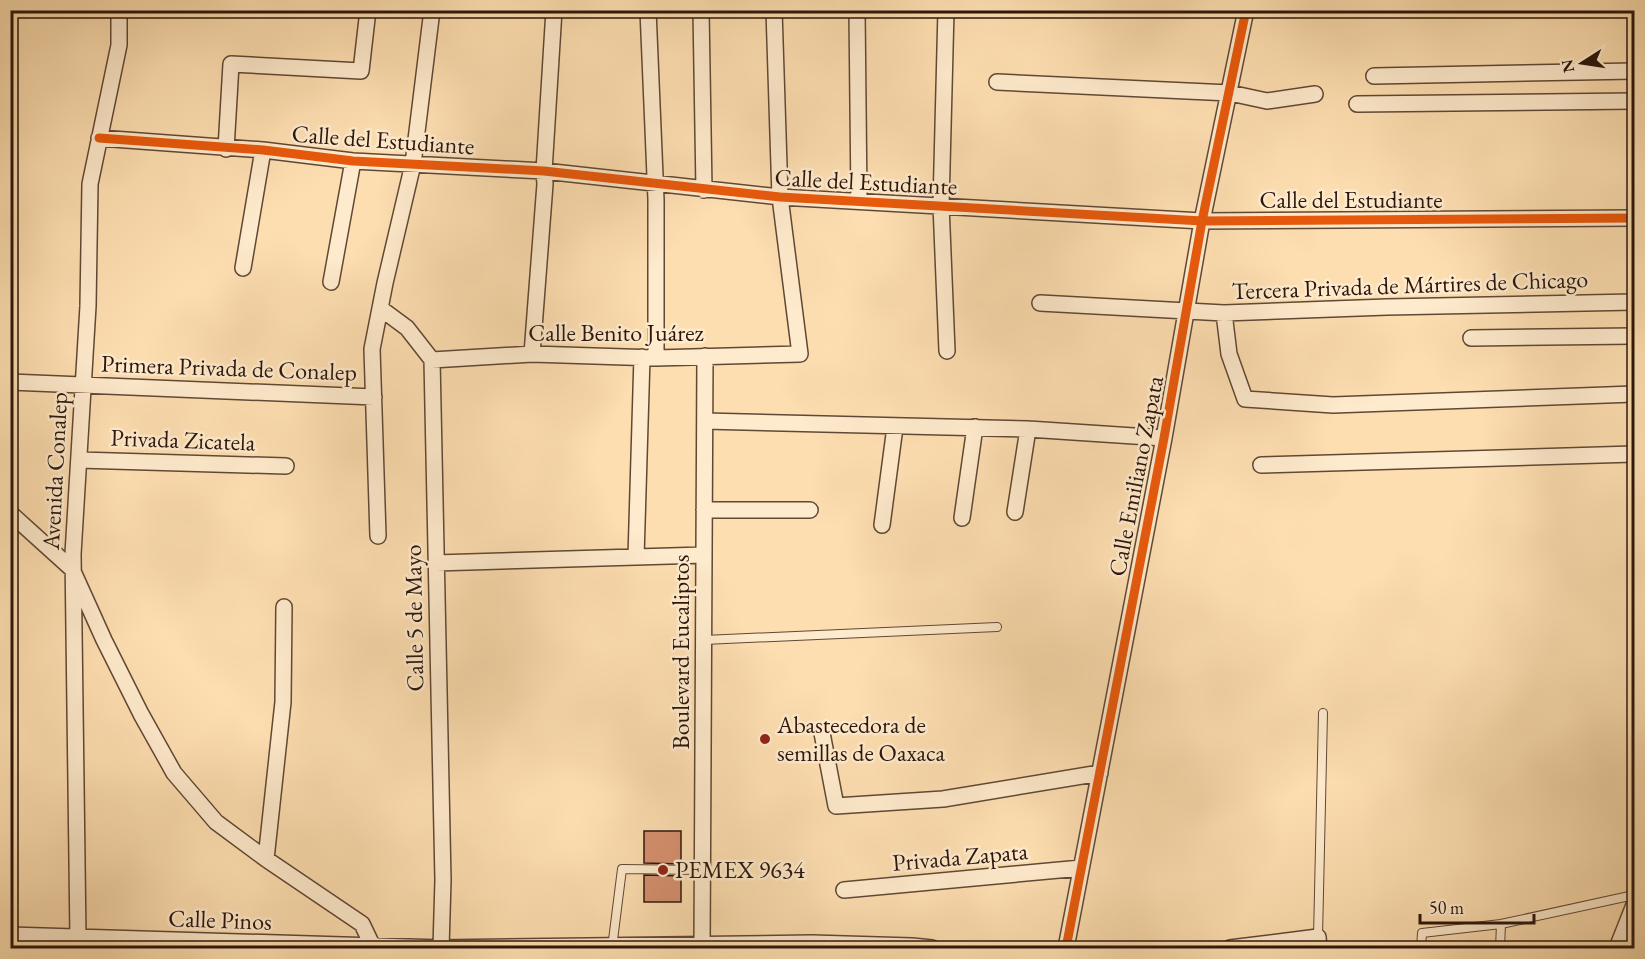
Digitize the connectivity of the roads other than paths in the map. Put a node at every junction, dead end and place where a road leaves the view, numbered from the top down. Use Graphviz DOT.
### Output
graph roads {
  1 [pos="119,10"];
  2 [pos="368,10"];
  3 [pos="432,10"];
  4 [pos="554,10"];
  5 [pos="648,10"];
  6 [pos="701,10"];
  7 [pos="774,10"];
  8 [pos="857,10"];
  9 [pos="946,10"];
  10 [pos="1246,10"];
  11 [pos="1635,71"];
  12 [pos="1374,76"];
  13 [pos="997,82"];
  14 [pos="1230,93"];
  15 [pos="1315,94"];
  16 [pos="1635,101"];
  17 [pos="1357,104"];
  18 [pos="99,138"];
  19 [pos="225,149"];
  20 [pos="263,150"];
  21 [pos="353,161"];
  22 [pos="413,164"];
  23 [pos="544,171"];
  24 [pos="654,183"];
  25 [pos="704,190"];
  26 [pos="780,197"];
  27 [pos="859,201"];
  28 [pos="941,205"];
  29 [pos="1635,218"];
  30 [pos="1202,220"];
  31 [pos="243,268"];
  32 [pos="331,282"];
  33 [pos="1635,302"];
  34 [pos="1040,303"];
  35 [pos="380,308"];
  36 [pos="1186,311"];
  37 [pos="1224,313"];
  38 [pos="1635,336"];
  39 [pos="1471,338"];
  40 [pos="947,351"];
  41 [pos="532,354"];
  42 [pos="649,357"];
  43 [pos="705,357"];
  44 [pos="432,360"];
  45 [pos="10,382"];
  46 [pos="83,385"];
  47 [pos="1635,394"];
  48 [pos="374,396"];
  49 [pos="705,421"];
  50 [pos="894,426"];
  51 [pos="975,427"];
  52 [pos="1028,429"];
  53 [pos="1164,438"];
  54 [pos="1635,454"];
  55 [pos="79,460"];
  56 [pos="1261,465"];
  57 [pos="286,466"];
  58 [pos="704,510"];
  59 [pos="810,510"];
  60 [pos="1015,512"];
  61 [pos="10,513"];
  62 [pos="962,518"];
  63 [pos="882,525"];
  64 [pos="378,536"];
  65 [pos="704,555"];
  66 [pos="636,557"];
  67 [pos="436,563"];
  68 [pos="72,569"];
  69 [pos="284,607"];
  70 [pos="997,627"];
  71 [pos="704,640"];
  72 [pos="1323,713"];
  73 [pos="822,732"];
  74 [pos="1100,773"];
  75 [pos="266,859"];
  76 [pos="1082,868"];
  77 [pos="703,870"];
  78 [pos="844,891"];
  79 [pos="1635,895"];
  80 [pos="1635,905"];
  81 [pos="1501,924"];
  82 [pos="10,935"];
  83 [pos="78,938"];
  84 [pos="1319,943"];
  85 [pos="167,945"];
  86 [pos="373,947"];
  87 [pos="612,947"];
  88 [pos="702,947"];
  89 [pos="441,948"];
  90 [pos="932,948"];
  91 [pos="1066,948"];
  92 [pos="1230,948"];
  93 [pos="1421,948"];
  94 [pos="1500,948"];
  95 [pos="1617,948"];
  1 -- 18 [label="street, Avenida Conalep"];
  2 -- 19 [label="street"];
  3 -- 22 [label="street"];
  4 -- 23 [label="street"];
  5 -- 24 [label="street"];
  6 -- 25 [label="street"];
  7 -- 26 [label="street"];
  8 -- 27 [label="street"];
  9 -- 28 [label="street"];
  10 -- 14 [label="street, Calle Emiliano Zapata"];
  11 -- 12 [label="street"];
  13 -- 14 [label="street"];
  14 -- 15 [label="street"];
  14 -- 30 [label="street, Calle Emiliano Zapata"];
  16 -- 17 [label="street"];
  18 -- 19 [label="street, Calle del Estudiante"];
  18 -- 46 [label="street, Avenida Conalep"];
  19 -- 20 [label="street, Calle del Estudiante"];
  20 -- 21 [label="street, Calle del Estudiante"];
  20 -- 31 [label="street"];
  21 -- 22 [label="street, Calle del Estudiante"];
  21 -- 32 [label="street"];
  22 -- 23 [label="street, Calle del Estudiante"];
  22 -- 35 [label="street"];
  23 -- 24 [label="street, Calle del Estudiante"];
  23 -- 41 [label="street"];
  24 -- 25 [label="street, Calle del Estudiante"];
  24 -- 42 [label="street"];
  25 -- 26 [label="street, Calle del Estudiante"];
  26 -- 27 [label="street, Calle del Estudiante"];
  26 -- 43 [label="street, Calle Benito Juárez"];
  27 -- 28 [label="street, Calle del Estudiante"];
  28 -- 30 [label="street, Calle del Estudiante"];
  28 -- 40 [label="street"];
  29 -- 30 [label="street, Calle del Estudiante"];
  30 -- 36 [label="street, Calle Emiliano Zapata"];
  33 -- 37 [label="street, Tercera Privada de Mártires de Chicago"];
  34 -- 36 [label="street, Tercera Privada de Mártires de Chicago"];
  35 -- 44 [label="street"];
  35 -- 48 [label="street"];
  36 -- 37 [label="street, Tercera Privada de Mártires de Chicago"];
  36 -- 53 [label="street, Calle Emiliano Zapata"];
  37 -- 47 [label="street"];
  38 -- 39 [label="street"];
  41 -- 42 [label="street, Calle Benito Juárez"];
  41 -- 44 [label="street, Calle Benito Juárez"];
  42 -- 43 [label="street, Calle Benito Juárez"];
  42 -- 66 [label="street"];
  43 -- 49 [label="street, Boulevard Eucaliptos"];
  44 -- 67 [label="street, Calle 5 de Mayo"];
  45 -- 46 [label="street, Primera Privada de Conalep"];
  46 -- 48 [label="street, Primera Privada de Conalep"];
  46 -- 55 [label="street, Avenida Conalep"];
  48 -- 64 [label="street"];
  49 -- 50 [label="street, Calle Emiliano Zapata"];
  49 -- 58 [label="street, Boulevard Eucaliptos"];
  50 -- 51 [label="street, Calle Emiliano Zapata"];
  50 -- 63 [label="street"];
  51 -- 52 [label="street, Calle Emiliano Zapata"];
  51 -- 62 [label="street"];
  52 -- 53 [label="street, Calle Emiliano Zapata"];
  52 -- 60 [label="street"];
  53 -- 74 [label="street, Calle Emiliano Zapata"];
  54 -- 56 [label="street"];
  55 -- 57 [label="street, Privada Zicatela"];
  55 -- 68 [label="street, Avenida Conalep"];
  58 -- 59 [label="street"];
  58 -- 65 [label="street, Boulevard Eucaliptos"];
  61 -- 68 [label="street"];
  65 -- 66 [label="street"];
  65 -- 71 [label="street, Boulevard Eucaliptos"];
  66 -- 67 [label="street"];
  67 -- 89 [label="street, Calle 5 de Mayo"];
  68 -- 75 [label="street"];
  68 -- 83 [label="street, Avenida Conalep"];
  69 -- 75 [label="street"];
  70 -- 71 [label="lane"];
  71 -- 77 [label="street, Boulevard Eucaliptos"];
  72 -- 84 [label="lane"];
  73 -- 74 [label="street"];
  74 -- 76 [label="street, Calle Emiliano Zapata"];
  75 -- 86 [label="street"];
  76 -- 78 [label="street, Privada Zapata"];
  76 -- 91 [label="street, Calle Emiliano Zapata"];
  77 -- 87 [label="lane"];
  77 -- 88 [label="street, Boulevard Eucaliptos"];
  79 -- 81 [label="lane"];
  80 -- 95 [label="street"];
  81 -- 93 [label="lane"];
  81 -- 94 [label="lane"];
  82 -- 83 [label="street, Calle Pinos"];
  83 -- 85 [label="street, Calle Pinos"];
  84 -- 92 [label="street"];
  85 -- 86 [label="street, Calle Pinos"];
  86 -- 89 [label="street, Calle Pinos"];
  87 -- 88 [label="street, Calle Pinos"];
  87 -- 89 [label="street, Calle Pinos"];
  88 -- 90 [label="street, Calle Pinos"];
}
